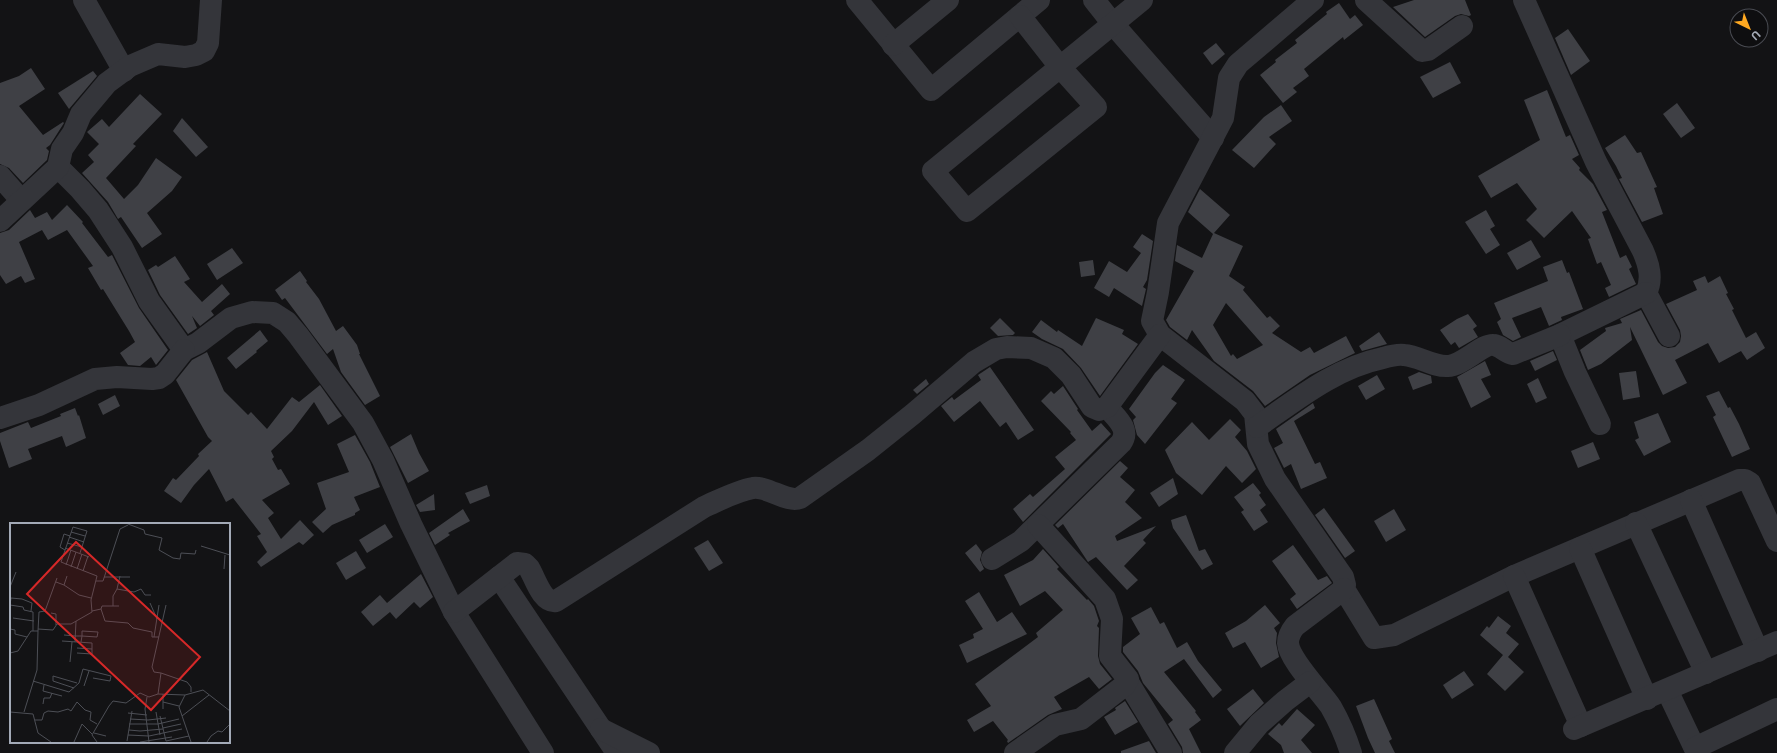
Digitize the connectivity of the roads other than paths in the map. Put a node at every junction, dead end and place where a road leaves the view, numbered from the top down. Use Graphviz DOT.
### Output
graph roads {
  1 [pos="84,0"];
  2 [pos="211,0"];
  3 [pos="857,0"];
  4 [pos="948,0"];
  5 [pos="1039,0"];
  6 [pos="1094,0"];
  7 [pos="1142,0"];
  8 [pos="1313,0"];
  9 [pos="1366,0"];
  10 [pos="1524,0"];
  11 [pos="1020,16"];
  12 [pos="1113,24"];
  13 [pos="1462,26"];
  14 [pos="892,45"];
  15 [pos="1060,67"];
  16 [pos="124,71"];
  17 [pos="1213,138"];
  18 [pos="58,167"];
  19 [pos="0,176"];
  20 [pos="22,200"];
  21 [pos="0,221"];
  22 [pos="1646,293"];
  23 [pos="1160,335"];
  24 [pos="1560,335"];
  25 [pos="1669,336"];
  26 [pos="184,350"];
  27 [pos="1107,407"];
  28 [pos="0,418"];
  29 [pos="1600,424"];
  30 [pos="1257,427"];
  31 [pos="1691,500"];
  32 [pos="1636,523"];
  33 [pos="1038,525"];
  34 [pos="1777,541"];
  35 [pos="1580,548"];
  36 [pos="992,559"];
  37 [pos="1514,576"];
  38 [pos="499,577"];
  39 [pos="1344,588"];
  40 [pos="454,612"];
  41 [pos="1768,647"];
  42 [pos="1706,673"];
  43 [pos="1128,682"];
  44 [pos="1310,682"];
  45 [pos="1667,690"];
  46 [pos="1647,698"];
  47 [pos="1777,709"];
  48 [pos="600,728"];
  49 [pos="1696,751"];
  50 [pos="543,753"];
  51 [pos="617,753"];
  52 [pos="649,753"];
  53 [pos="1015,753"];
  54 [pos="1171,753"];
  55 [pos="1235,753"];
  56 [pos="1351,753"];
  1 -- 16 [label="street"];
  2 -- 16 [label="street"];
  3 -- 14 [label="street"];
  4 -- 14 [label="street"];
  5 -- 11 [label="street"];
  6 -- 12 [label="street"];
  7 -- 12 [label="street"];
  8 -- 17 [label="street"];
  9 -- 13 [label="street"];
  10 -- 22 [label="street"];
  11 -- 14 [label="street"];
  11 -- 15 [label="street"];
  12 -- 15 [label="street"];
  12 -- 17 [label="street"];
  15 -- 15 [label="street"];
  16 -- 18 [label="street"];
  17 -- 23 [label="street"];
  18 -- 20 [label="street"];
  18 -- 26 [label="street"];
  19 -- 20 [label="street"];
  20 -- 21 [label="street"];
  22 -- 24 [label="street"];
  22 -- 25 [label="street"];
  23 -- 27 [label="street"];
  23 -- 30 [label="street"];
  24 -- 29 [label="street"];
  24 -- 30 [label="street"];
  26 -- 28 [label="street"];
  26 -- 40 [label="street"];
  27 -- 33 [label="street"];
  27 -- 38 [label="street"];
  30 -- 39 [label="street"];
  31 -- 32 [label="street"];
  31 -- 34 [label="street"];
  31 -- 41 [label="street"];
  32 -- 35 [label="street"];
  32 -- 42 [label="street"];
  33 -- 36 [label="street"];
  33 -- 43 [label="street"];
  35 -- 37 [label="street"];
  35 -- 46 [label="street"];
  37 -- 39 [label="street"];
  37 -- 46 [label="street"];
  38 -- 40 [label="street"];
  38 -- 48 [label="street"];
  39 -- 44 [label="street"];
  40 -- 50 [label="street"];
  41 -- 42 [label="street"];
  42 -- 45 [label="street"];
  43 -- 53 [label="street"];
  43 -- 54 [label="street"];
  44 -- 55 [label="street"];
  44 -- 56 [label="street"];
  45 -- 46 [label="street"];
  45 -- 49 [label="street"];
  47 -- 49 [label="street"];
  48 -- 51 [label="street"];
  48 -- 52 [label="street"];
}
